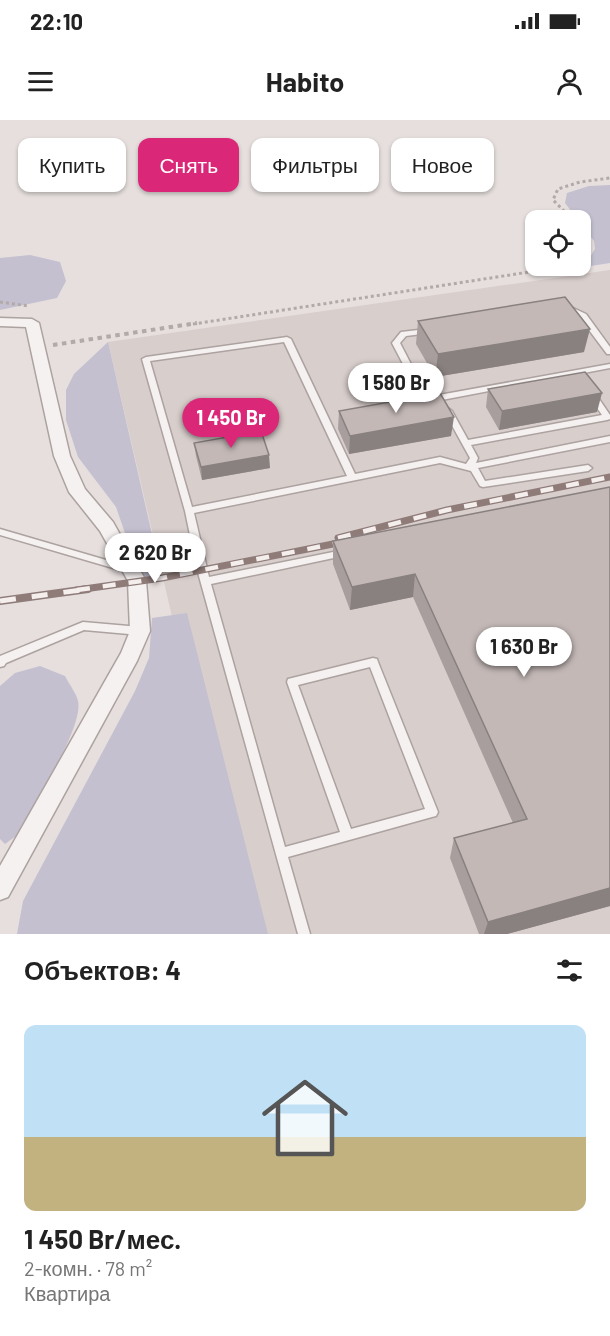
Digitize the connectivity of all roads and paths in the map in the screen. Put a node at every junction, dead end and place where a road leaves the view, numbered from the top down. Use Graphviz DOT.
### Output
graph roads {
  1 [pos="610,178"];
  2 [pos="563,210"];
  3 [pos="525,274"];
  4 [pos="560,310"];
  5 [pos="0,322"];
  6 [pos="438,329"];
  7 [pos="37,348"];
  8 [pos="610,352"];
  9 [pos="610,366"];
  10 [pos="575,372"];
  11 [pos="582,381"];
  12 [pos="588,390"];
  13 [pos="440,397"];
  14 [pos="610,439"];
  15 [pos="465,443"];
  16 [pos="469,467"];
  17 [pos="588,468"];
  18 [pos="352,478"];
  19 [pos="189,511"];
  20 [pos="0,532"];
  21 [pos="356,550"];
  22 [pos="130,570"];
  23 [pos="206,581"];
  24 [pos="140,631"];
  25 [pos="0,663"];
  26 [pos="347,835"];
  27 [pos="282,854"];
  28 [pos="0,889"];
  29 [pos="304,934"];
  1 -- 2 [label="path"];
  3 -- 7 [label="path"];
  4 -- 8 [label="lane"];
  5 -- 7 [label="street"];
  6 -- 13 [label="lane"];
  7 -- 22 [label="street"];
  9 -- 10 [label="lane"];
  10 -- 11 [label="lane"];
  10 -- 13 [label="lane"];
  12 -- 15 [label="lane"];
  13 -- 15 [label="lane"];
  14 -- 16 [label="lane"];
  15 -- 16 [label="lane"];
  16 -- 17 [label="lane"];
  16 -- 18 [label="lane"];
  18 -- 19 [label="lane"];
  18 -- 19 [label="lane"];
  19 -- 23 [label="lane"];
  20 -- 22 [label="lane"];
  21 -- 23 [label="lane"];
  22 -- 24 [label="street"];
  23 -- 27 [label="lane"];
  24 -- 25 [label="lane"];
  24 -- 28 [label="street"];
  26 -- 26 [label="lane"];
  26 -- 27 [label="lane"];
  27 -- 29 [label="lane"];
}
